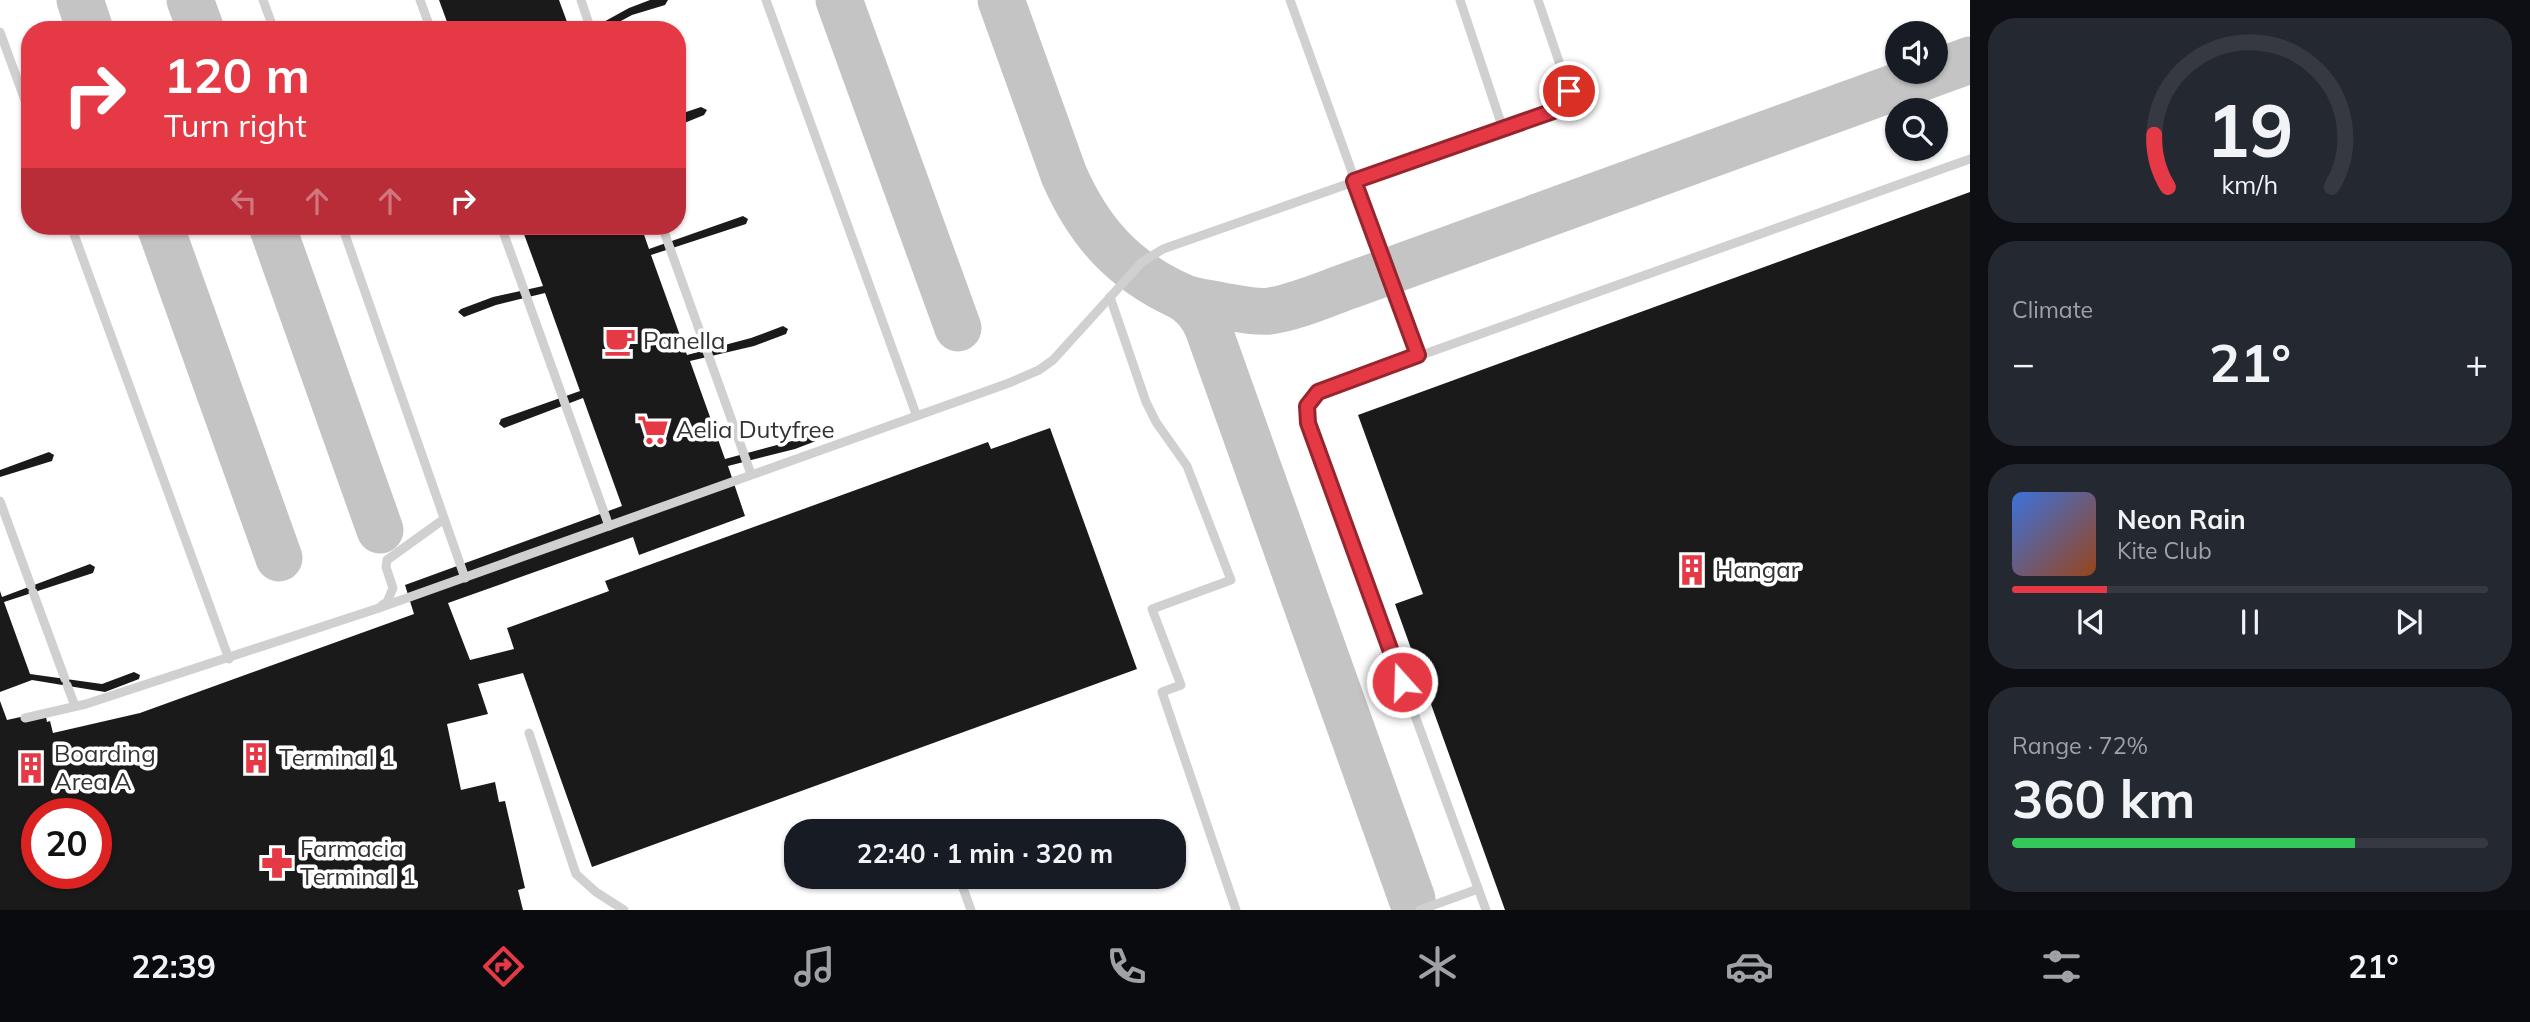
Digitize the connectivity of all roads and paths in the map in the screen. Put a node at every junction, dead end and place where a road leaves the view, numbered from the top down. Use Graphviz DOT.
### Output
graph roads {
  1 [pos="263,0"];
  2 [pos="420,0"];
  3 [pos="580,0"];
  4 [pos="766,0"];
  5 [pos="1290,0"];
  6 [pos="1460,0"];
  7 [pos="1538,0"];
  8 [pos="271,21"];
  9 [pos="428,21"];
  10 [pos="588,21"];
  11 [pos="0,32"];
  12 [pos="21,89"];
  13 [pos="1503,129"];
  14 [pos="1970,159"];
  15 [pos="1354,181"];
  16 [pos="74,235"];
  17 [pos="345,235"];
  18 [pos="504,235"];
  19 [pos="665,235"];
  20 [pos="1110,297"];
  21 [pos="1418,355"];
  22 [pos="916,414"];
  23 [pos="751,474"];
  24 [pos="0,501"];
  25 [pos="444,519"];
  26 [pos="609,526"];
  27 [pos="465,578"];
  28 [pos="376,609"];
  29 [pos="229,659"];
  30 [pos="75,706"];
  31 [pos="25,718"];
  32 [pos="530,733"];
  33 [pos="963,889"];
  34 [pos="1478,889"];
  35 [pos="624,910"];
  36 [pos="971,910"];
  37 [pos="1236,910"];
  38 [pos="1420,910"];
  39 [pos="1486,910"];
  1 -- 8 [label="lane"];
  2 -- 9 [label="lane"];
  3 -- 10 [label="lane"];
  4 -- 22 [label="lane"];
  5 -- 15 [label="lane"];
  6 -- 13 [label="lane"];
  7 -- 13 [label="lane"];
  11 -- 12 [label="lane"];
  13 -- 15 [label="lane"];
  14 -- 21 [label="lane"];
  15 -- 20 [label="lane"];
  15 -- 21 [label="lane"];
  16 -- 29 [label="lane"];
  17 -- 25 [label="lane"];
  18 -- 26 [label="lane"];
  19 -- 23 [label="lane"];
  20 -- 22 [label="lane"];
  20 -- 37 [label="lane"];
  21 -- 34 [label="lane"];
  22 -- 23 [label="lane"];
  23 -- 26 [label="lane"];
  24 -- 30 [label="lane"];
  25 -- 27 [label="lane"];
  25 -- 28 [label="lane"];
  26 -- 27 [label="lane"];
  27 -- 28 [label="lane"];
  28 -- 29 [label="lane"];
  29 -- 30 [label="lane"];
  30 -- 31 [label="lane"];
  32 -- 35 [label="lane"];
  33 -- 36 [label="lane"];
  34 -- 38 [label="lane"];
  34 -- 39 [label="lane"];
}
